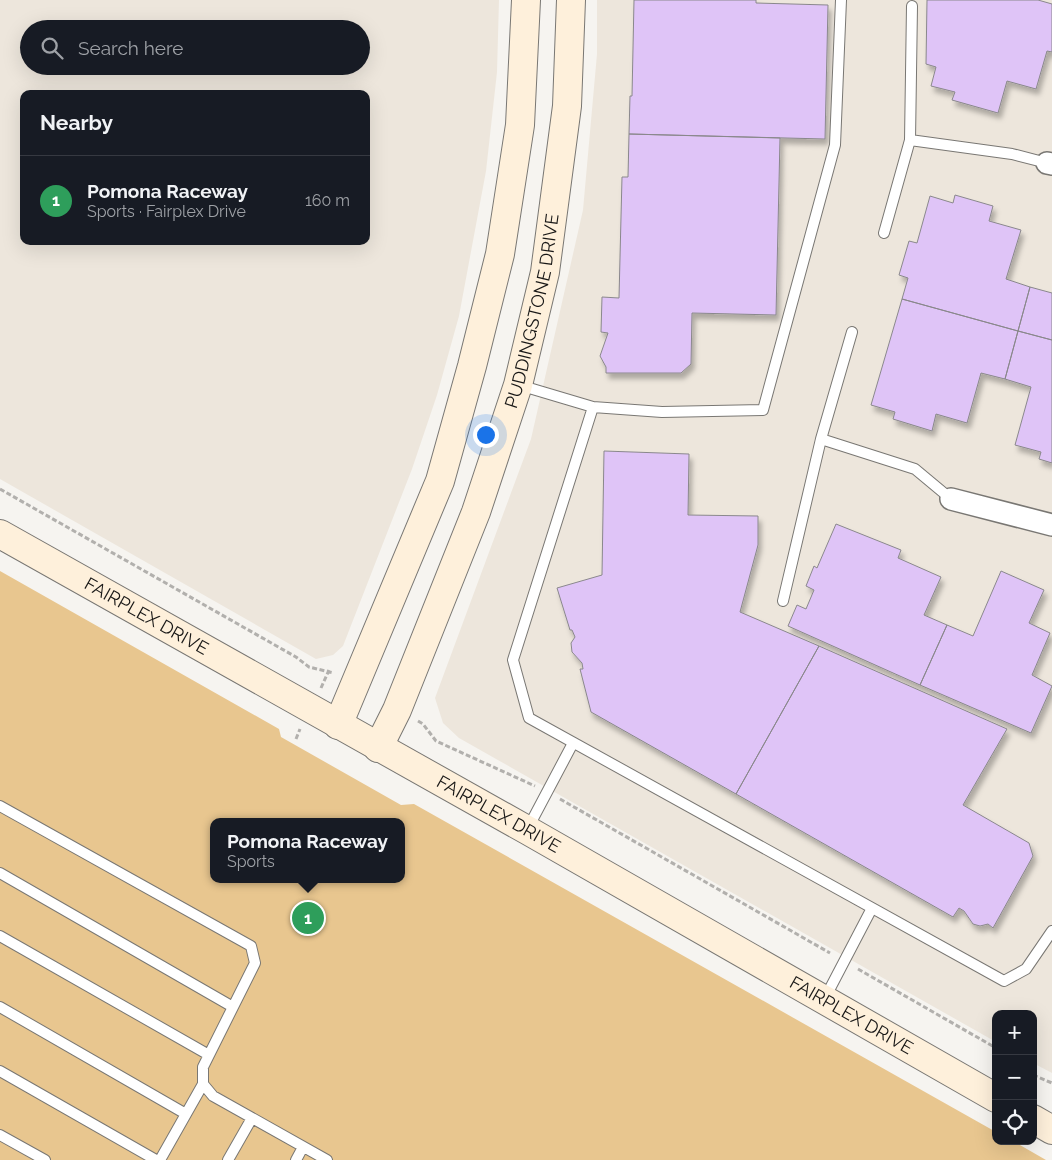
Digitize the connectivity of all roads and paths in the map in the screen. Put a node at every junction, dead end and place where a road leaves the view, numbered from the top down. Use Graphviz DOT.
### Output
graph roads {
  1 [pos="526,0"];
  2 [pos="571,0"];
  3 [pos="841,0"];
  4 [pos="912,6"];
  5 [pos="910,140"];
  6 [pos="1050,163"];
  7 [pos="884,233"];
  8 [pos="852,332"];
  9 [pos="518,385"];
  10 [pos="593,407"];
  11 [pos="820,439"];
  12 [pos="0,489"];
  13 [pos="950,499"];
  14 [pos="1052,524"];
  15 [pos="0,534"];
  16 [pos="783,601"];
  17 [pos="329,670"];
  18 [pos="423,724"];
  19 [pos="338,725"];
  20 [pos="573,743"];
  21 [pos="378,748"];
  22 [pos="546,792"];
  23 [pos="0,806"];
  24 [pos="527,830"];
  25 [pos="0,873"];
  26 [pos="872,908"];
  27 [pos="1052,931"];
  28 [pos="0,936"];
  29 [pos="844,961"];
  30 [pos="823,1002"];
  31 [pos="233,1006"];
  32 [pos="0,1007"];
  33 [pos="992,1046"];
  34 [pos="209,1055"];
  35 [pos="0,1071"];
  36 [pos="1037,1077"];
  37 [pos="203,1084"];
  38 [pos="1052,1084"];
  39 [pos="992,1096"];
  40 [pos="186,1114"];
  41 [pos="252,1118"];
  42 [pos="1037,1122"];
  43 [pos="1052,1130"];
  44 [pos="0,1134"];
  45 [pos="303,1147"];
  46 [pos="45,1160"];
  47 [pos="158,1160"];
  48 [pos="228,1160"];
  49 [pos="296,1160"];
  50 [pos="327,1160"];
  1 -- 19 [label="street"];
  2 -- 9 [label="street, PUDDINGSTONE DRIVE"];
  3 -- 10 [label="lane"];
  4 -- 5 [label="lane"];
  5 -- 6 [label="lane"];
  5 -- 7 [label="lane"];
  8 -- 11 [label="lane"];
  9 -- 10 [label="lane"];
  9 -- 21 [label="street, PUDDINGSTONE DRIVE"];
  10 -- 20 [label="lane"];
  11 -- 13 [label="lane"];
  11 -- 16 [label="lane"];
  12 -- 17 [label="path"];
  13 -- 14 [label="street"];
  15 -- 19 [label="street, FAIRPLEX DRIVE"];
  18 -- 22 [label="path"];
  19 -- 21 [label="street, FAIRPLEX DRIVE"];
  20 -- 22 [label="lane"];
  20 -- 26 [label="lane"];
  21 -- 24 [label="street, FAIRPLEX DRIVE"];
  22 -- 24 [label="lane"];
  22 -- 29 [label="path"];
  23 -- 31 [label="lane"];
  24 -- 30 [label="street, FAIRPLEX DRIVE"];
  25 -- 31 [label="lane"];
  26 -- 27 [label="lane"];
  26 -- 29 [label="lane"];
  28 -- 34 [label="lane"];
  29 -- 30 [label="lane"];
  29 -- 33 [label="path"];
  30 -- 39 [label="street, FAIRPLEX DRIVE"];
  31 -- 34 [label="lane"];
  32 -- 40 [label="lane"];
  34 -- 37 [label="lane"];
  35 -- 47 [label="lane"];
  36 -- 38 [label="path"];
  37 -- 40 [label="lane"];
  37 -- 41 [label="lane"];
  40 -- 47 [label="lane"];
  41 -- 45 [label="lane"];
  41 -- 48 [label="lane"];
  42 -- 43 [label="street"];
  44 -- 46 [label="lane"];
  45 -- 49 [label="lane"];
  45 -- 50 [label="lane"];
}
